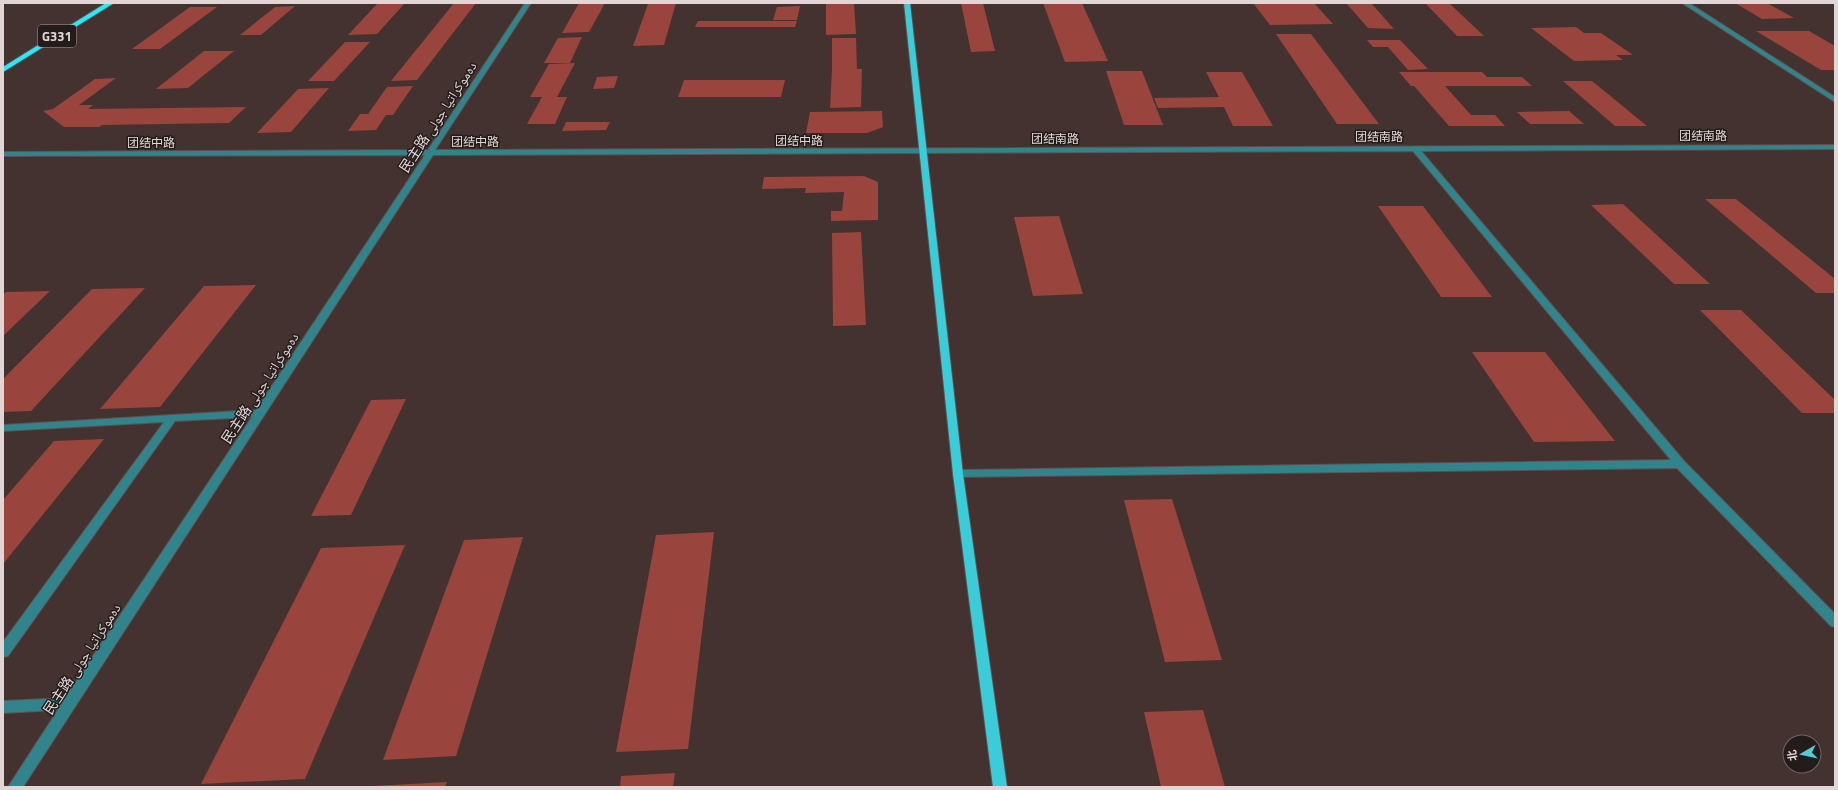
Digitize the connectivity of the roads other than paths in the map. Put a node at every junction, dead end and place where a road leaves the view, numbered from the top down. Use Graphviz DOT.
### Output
graph roads {
  1 [pos="111,3"];
  2 [pos="528,3"];
  3 [pos="907,3"];
  4 [pos="1686,3"];
  5 [pos="3,70"];
  6 [pos="1835,100"];
  7 [pos="1835,147"];
  8 [pos="1415,148"];
  9 [pos="923,151"];
  10 [pos="431,153"];
  11 [pos="3,154"];
  12 [pos="260,413"];
  13 [pos="172,418"];
  14 [pos="3,428"];
  15 [pos="1680,464"];
  16 [pos="958,474"];
  17 [pos="1835,622"];
  18 [pos="3,652"];
  19 [pos="70,704"];
  20 [pos="3,707"];
  21 [pos="15,787"];
  22 [pos="1000,787"];
  1 -- 5 [label="highway, G331"];
  2 -- 10 [label="street, 民主路 دەموكراتيا جولى"];
  3 -- 9 [label="main road"];
  4 -- 6 [label="street"];
  7 -- 8 [label="street, 团结南路"];
  8 -- 9 [label="street, 团结南路"];
  8 -- 15 [label="street"];
  9 -- 10 [label="street, 团结中路"];
  9 -- 16 [label="main road"];
  10 -- 11 [label="street, 团结中路"];
  10 -- 12 [label="street, 民主路 دەموكراتيا جولى"];
  12 -- 13 [label="street"];
  12 -- 19 [label="street, 民主路 دەموكراتيا جولى"];
  13 -- 14 [label="street"];
  13 -- 18 [label="street"];
  15 -- 16 [label="street"];
  15 -- 17 [label="street"];
  16 -- 22 [label="main road"];
  19 -- 20 [label="street"];
  19 -- 21 [label="street, 民主路 دەموكراتيا جولى"];
}
